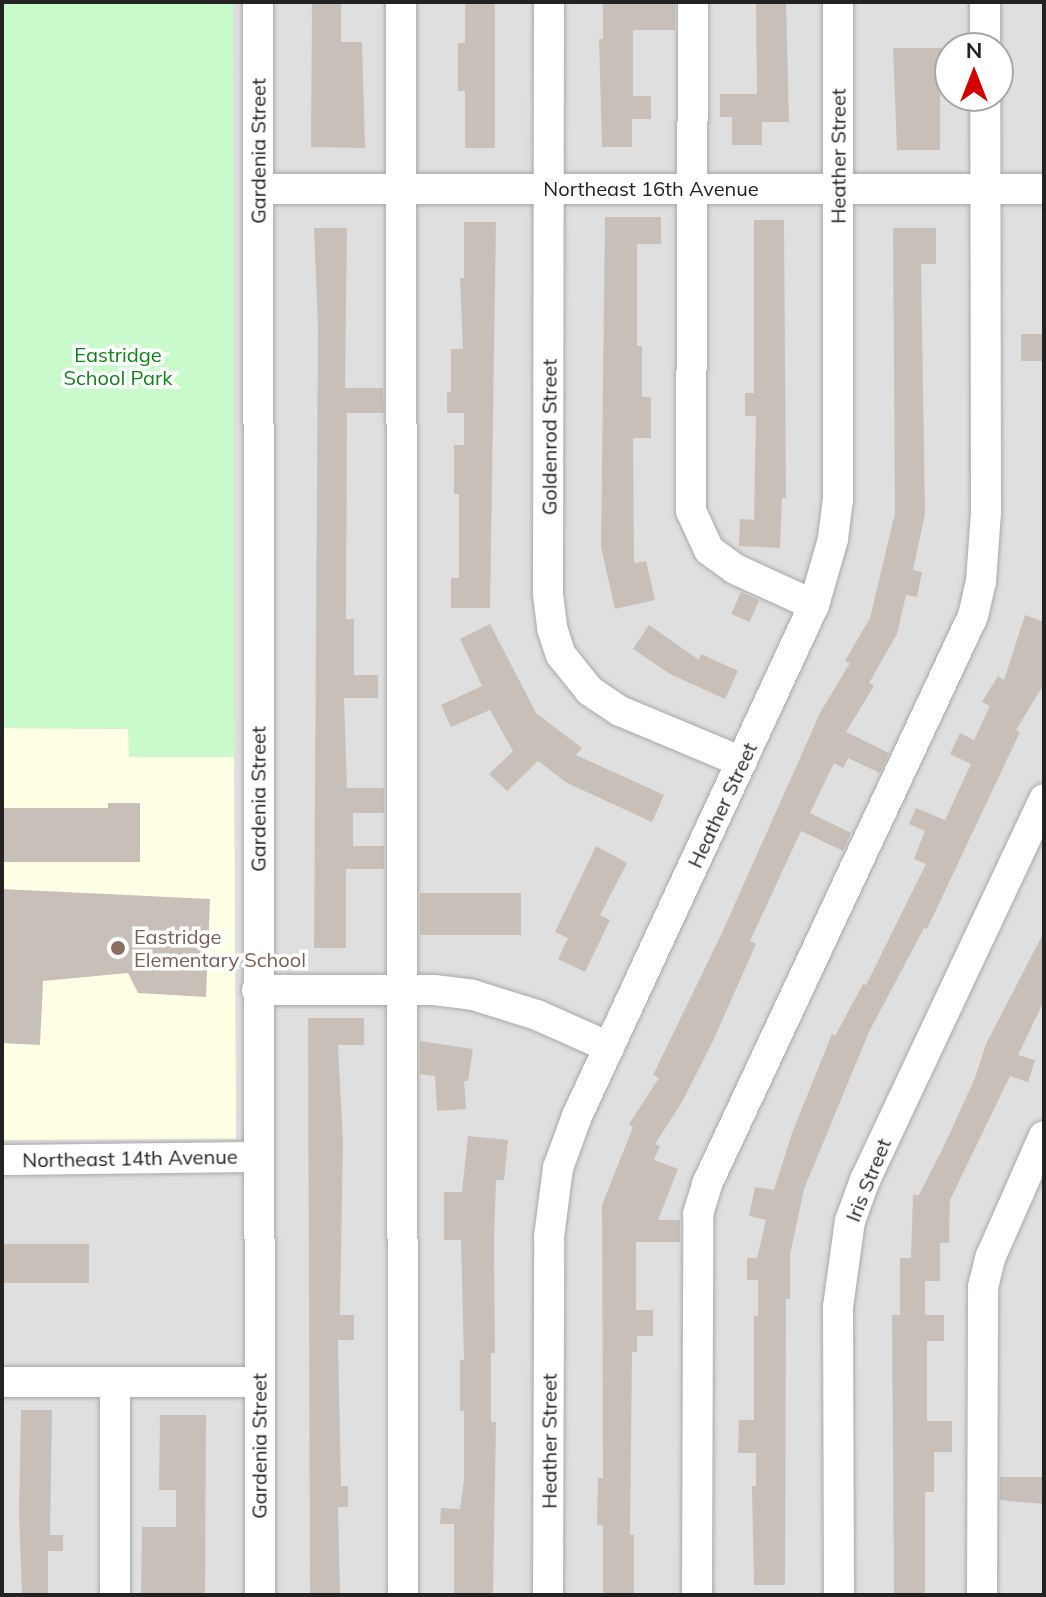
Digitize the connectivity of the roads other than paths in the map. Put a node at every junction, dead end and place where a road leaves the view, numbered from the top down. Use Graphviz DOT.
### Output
graph roads {
  1 [pos="258,2"];
  2 [pos="401,2"];
  3 [pos="549,2"];
  4 [pos="693,2"];
  5 [pos="838,2"];
  6 [pos="985,2"];
  7 [pos="985,32"];
  8 [pos="985,112"];
  9 [pos="550,188"];
  10 [pos="838,188"];
  11 [pos="258,189"];
  12 [pos="400,189"];
  13 [pos="694,189"];
  14 [pos="985,189"];
  15 [pos="1044,189"];
  16 [pos="814,605"];
  17 [pos="742,762"];
  18 [pos="1044,799"];
  19 [pos="401,989"];
  20 [pos="257,990"];
  21 [pos="609,1047"];
  22 [pos="1044,1136"];
  23 [pos="258,1157"];
  24 [pos="2,1160"];
  25 [pos="2,1382"];
  26 [pos="115,1382"];
  27 [pos="259,1382"];
  28 [pos="115,1595"];
  29 [pos="260,1595"];
  30 [pos="403,1595"];
  31 [pos="548,1595"];
  32 [pos="697,1595"];
  33 [pos="839,1595"];
  34 [pos="982,1595"];
  1 -- 11 [label="street, Gardenia Street"];
  2 -- 12 [label="street"];
  3 -- 9 [label="street, Goldenrod Street"];
  4 -- 13 [label="street"];
  5 -- 10 [label="street, Heather Street"];
  6 -- 7 [label="street"];
  8 -- 14 [label="street"];
  9 -- 12 [label="street, Northeast 16th Avenue"];
  9 -- 13 [label="street, Northeast 16th Avenue"];
  9 -- 17 [label="street, Goldenrod Street"];
  10 -- 13 [label="street, Northeast 16th Avenue"];
  10 -- 14 [label="street, Northeast 16th Avenue"];
  10 -- 16 [label="street, Heather Street"];
  11 -- 12 [label="street, Northeast 16th Avenue"];
  11 -- 20 [label="street, Gardenia Street"];
  12 -- 19 [label="street"];
  13 -- 16 [label="street"];
  14 -- 15 [label="street, Northeast 16th Avenue"];
  14 -- 32 [label="street"];
  16 -- 17 [label="street, Heather Street"];
  17 -- 21 [label="street, Heather Street"];
  18 -- 33 [label="street, Iris Street"];
  19 -- 20 [label="street"];
  19 -- 21 [label="street"];
  19 -- 30 [label="street"];
  20 -- 23 [label="street, Gardenia Street"];
  21 -- 31 [label="street, Heather Street"];
  22 -- 34 [label="street"];
  23 -- 24 [label="street, Northeast 14th Avenue"];
  23 -- 27 [label="street, Gardenia Street"];
  25 -- 26 [label="street"];
  26 -- 27 [label="street"];
  26 -- 28 [label="street"];
  27 -- 29 [label="street, Gardenia Street"];
}
